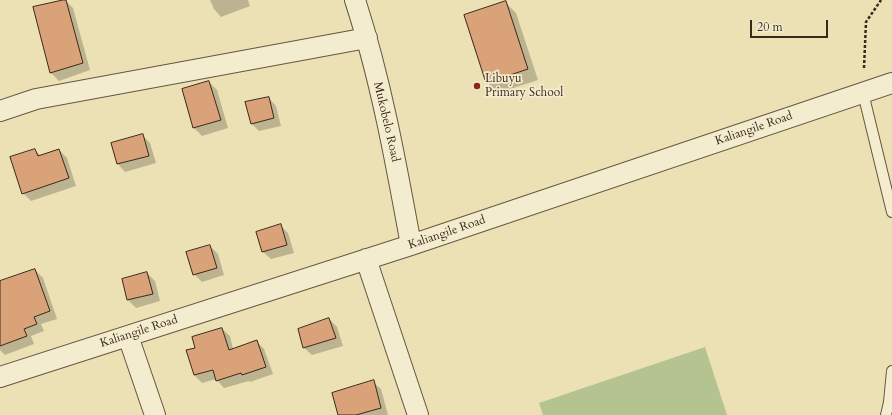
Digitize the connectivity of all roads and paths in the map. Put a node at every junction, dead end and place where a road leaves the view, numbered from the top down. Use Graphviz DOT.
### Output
graph roads {
  1 [pos="355,0"];
  2 [pos="881,0"];
  3 [pos="367,38"];
  4 [pos="892,83"];
  5 [pos="863,92"];
  6 [pos="0,111"];
  7 [pos="892,212"];
  8 [pos="411,245"];
  9 [pos="366,259"];
  10 [pos="128,336"];
  11 [pos="892,371"];
  12 [pos="0,377"];
  13 [pos="155,415"];
  14 [pos="418,415"];
  15 [pos="886,415"];
  1 -- 3 [label="street, Mukobelo Road"];
  2 -- 5 [label="path"];
  3 -- 6 [label="street"];
  3 -- 8 [label="street, Mukobelo Road"];
  4 -- 5 [label="street, Kaliangile Road"];
  5 -- 7 [label="lane"];
  5 -- 8 [label="street, Kaliangile Road"];
  8 -- 9 [label="street, Kaliangile Road"];
  9 -- 10 [label="street, Kaliangile Road"];
  9 -- 14 [label="street"];
  10 -- 12 [label="street, Kaliangile Road"];
  10 -- 13 [label="street"];
  11 -- 15 [label="lane"];
}
